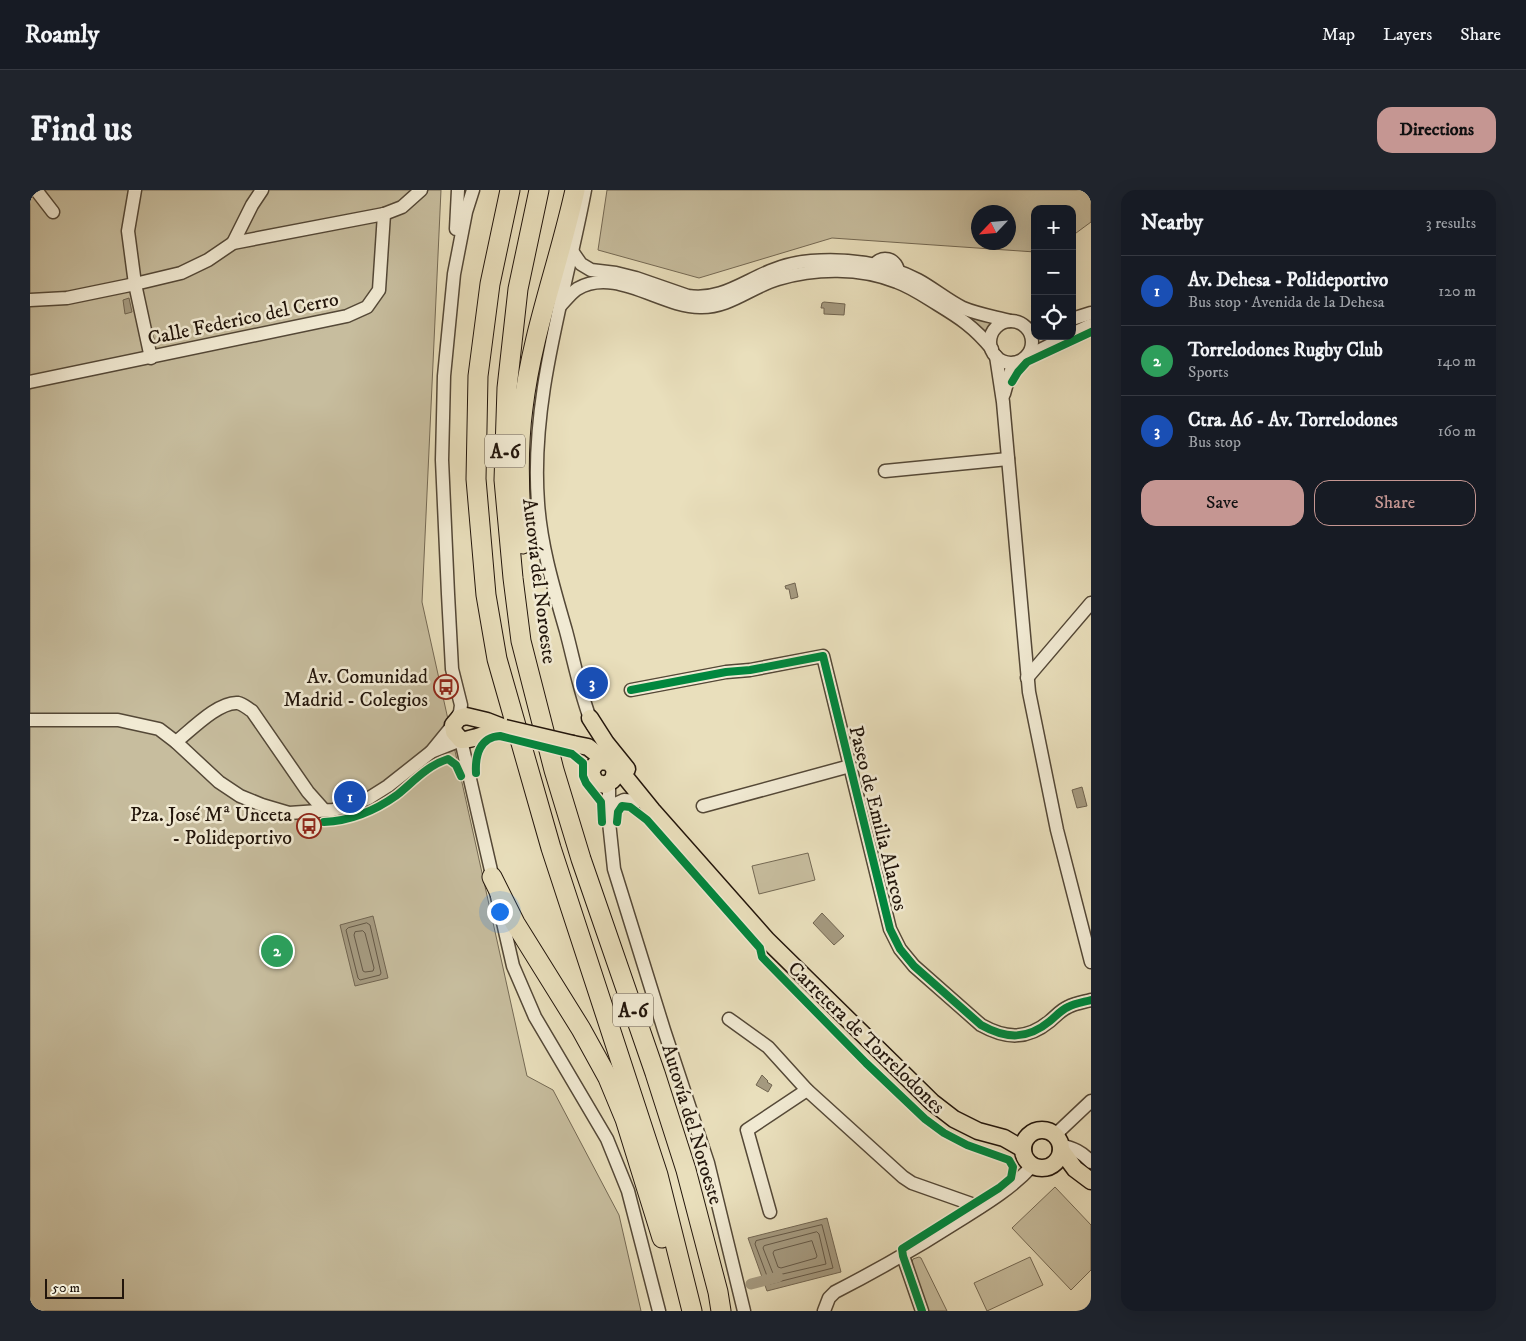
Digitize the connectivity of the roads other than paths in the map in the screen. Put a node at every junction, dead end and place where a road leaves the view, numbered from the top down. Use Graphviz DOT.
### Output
graph roads {
  1 [pos="36,190"];
  2 [pos="135,190"];
  3 [pos="262,190"];
  4 [pos="421,190"];
  5 [pos="458,190"];
  6 [pos="473,190"];
  7 [pos="510,190"];
  8 [pos="539,190"];
  9 [pos="575,190"];
  10 [pos="585,190"];
  11 [pos="53,212"];
  12 [pos="384,214"];
  13 [pos="233,243"];
  14 [pos="572,251"];
  15 [pos="454,274"];
  16 [pos="591,276"];
  17 [pos="897,276"];
  18 [pos="135,284"];
  19 [pos="30,300"];
  20 [pos="561,306"];
  21 [pos="1091,313"];
  22 [pos="1076,318"];
  23 [pos="1010,322"];
  24 [pos="1029,325"];
  25 [pos="1091,325"];
  26 [pos="1076,332"];
  27 [pos="1060,340"];
  28 [pos="994,353"];
  29 [pos="151,358"];
  30 [pos="1020,360"];
  31 [pos="30,382"];
  32 [pos="1003,402"];
  33 [pos="1008,459"];
  34 [pos="885,471"];
  35 [pos="1091,603"];
  36 [pos="1023,640"];
  37 [pos="1051,649"];
  38 [pos="1027,678"];
  39 [pos="632,690"];
  40 [pos="538,712"];
  41 [pos="590,718"];
  42 [pos="30,720"];
  43 [pos="454,722"];
  44 [pos="494,727"];
  45 [pos="461,740"];
  46 [pos="176,742"];
  47 [pos="431,752"];
  48 [pos="604,764"];
  49 [pos="850,766"];
  50 [pos="469,774"];
  51 [pos="609,783"];
  52 [pos="646,806"];
  53 [pos="703,806"];
  54 [pos="609,807"];
  55 [pos="324,810"];
  56 [pos="673,833"];
  57 [pos="492,877"];
  58 [pos="1089,943"];
  59 [pos="1091,962"];
  60 [pos="1091,1000"];
  61 [pos="729,1019"];
  62 [pos="807,1090"];
  63 [pos="1090,1100"];
  64 [pos="1025,1142"];
  65 [pos="1058,1148"];
  66 [pos="1091,1162"];
  67 [pos="1032,1166"];
  68 [pos="1091,1181"];
  69 [pos="980,1207"];
  70 [pos="770,1212"];
  71 [pos="903,1256"];
  72 [pos="659,1311"];
  73 [pos="684,1311"];
  74 [pos="692,1311"];
  75 [pos="721,1311"];
  76 [pos="744,1311"];
  77 [pos="824,1311"];
  78 [pos="922,1311"];
  1 -- 11 [label="street"];
  2 -- 18 [label="street"];
  3 -- 13 [label="street"];
  4 -- 12 [label="street"];
  5 -- 15 [label="street"];
  6 -- 15 [label="street"];
  7 -- 74 [label="highway, A-6"];
  8 -- 40 [label="highway, Autovía del Noroeste / A-6"];
  9 -- 40 [label="highway"];
  10 -- 14 [label="street"];
  12 -- 13 [label="street"];
  12 -- 29 [label="street, Calle Federico del Cerro"];
  13 -- 18 [label="street"];
  14 -- 16 [label="street"];
  14 -- 20 [label="street"];
  15 -- 43 [label="street"];
  16 -- 17 [label="street"];
  16 -- 20 [label="street"];
  17 -- 23 [label="street"];
  17 -- 28 [label="street"];
  18 -- 19 [label="street"];
  18 -- 29 [label="street"];
  20 -- 41 [label="street"];
  21 -- 22 [label="street"];
  23 -- 24 [label="street"];
  23 -- 28 [label="street"];
  24 -- 30 [label="street"];
  25 -- 26 [label="street"];
  27 -- 30 [label="street"];
  28 -- 30 [label="street"];
  28 -- 32 [label="street"];
  29 -- 31 [label="street, Calle Federico del Cerro"];
  30 -- 32 [label="street"];
  32 -- 33 [label="street"];
  33 -- 34 [label="street"];
  33 -- 36 [label="street"];
  35 -- 37 [label="street"];
  36 -- 37 [label="street"];
  36 -- 38 [label="street"];
  37 -- 38 [label="street"];
  38 -- 58 [label="street"];
  39 -- 49 [label="street, Paseo de Emilia Alarcos"];
  40 -- 75 [label="highway, Autovía del Noroeste / A-6"];
  41 -- 48 [label="street"];
  41 -- 56 [label="main road"];
  42 -- 46 [label="street"];
  43 -- 44 [label="main road"];
  43 -- 45 [label="main road"];
  43 -- 47 [label="street"];
  44 -- 45 [label="main road"];
  44 -- 48 [label="main road, bridge"];
  45 -- 47 [label="street"];
  45 -- 50 [label="street"];
  46 -- 55 [label="street"];
  46 -- 55 [label="street"];
  47 -- 50 [label="street"];
  47 -- 55 [label="street"];
  48 -- 51 [label="main road"];
  48 -- 52 [label="main road"];
  49 -- 53 [label="street, Paseo de Emilia Alarcos"];
  49 -- 60 [label="street, Paseo de Emilia Alarcos"];
  50 -- 57 [label="street"];
  51 -- 52 [label="main road"];
  51 -- 54 [label="street"];
  52 -- 54 [label="street"];
  52 -- 56 [label="main road"];
  54 -- 76 [label="street"];
  56 -- 64 [label="main road"];
  57 -- 72 [label="street"];
  57 -- 73 [label="highway"];
  58 -- 59 [label="street"];
  61 -- 62 [label="street"];
  62 -- 69 [label="street"];
  62 -- 70 [label="street"];
  63 -- 65 [label="street"];
  64 -- 65 [label="main road"];
  64 -- 67 [label="main road"];
  65 -- 66 [label="street"];
  65 -- 67 [label="main road"];
  65 -- 68 [label="main road"];
  67 -- 69 [label="street"];
  69 -- 71 [label="street"];
  71 -- 77 [label="street"];
  71 -- 78 [label="street"];
}
